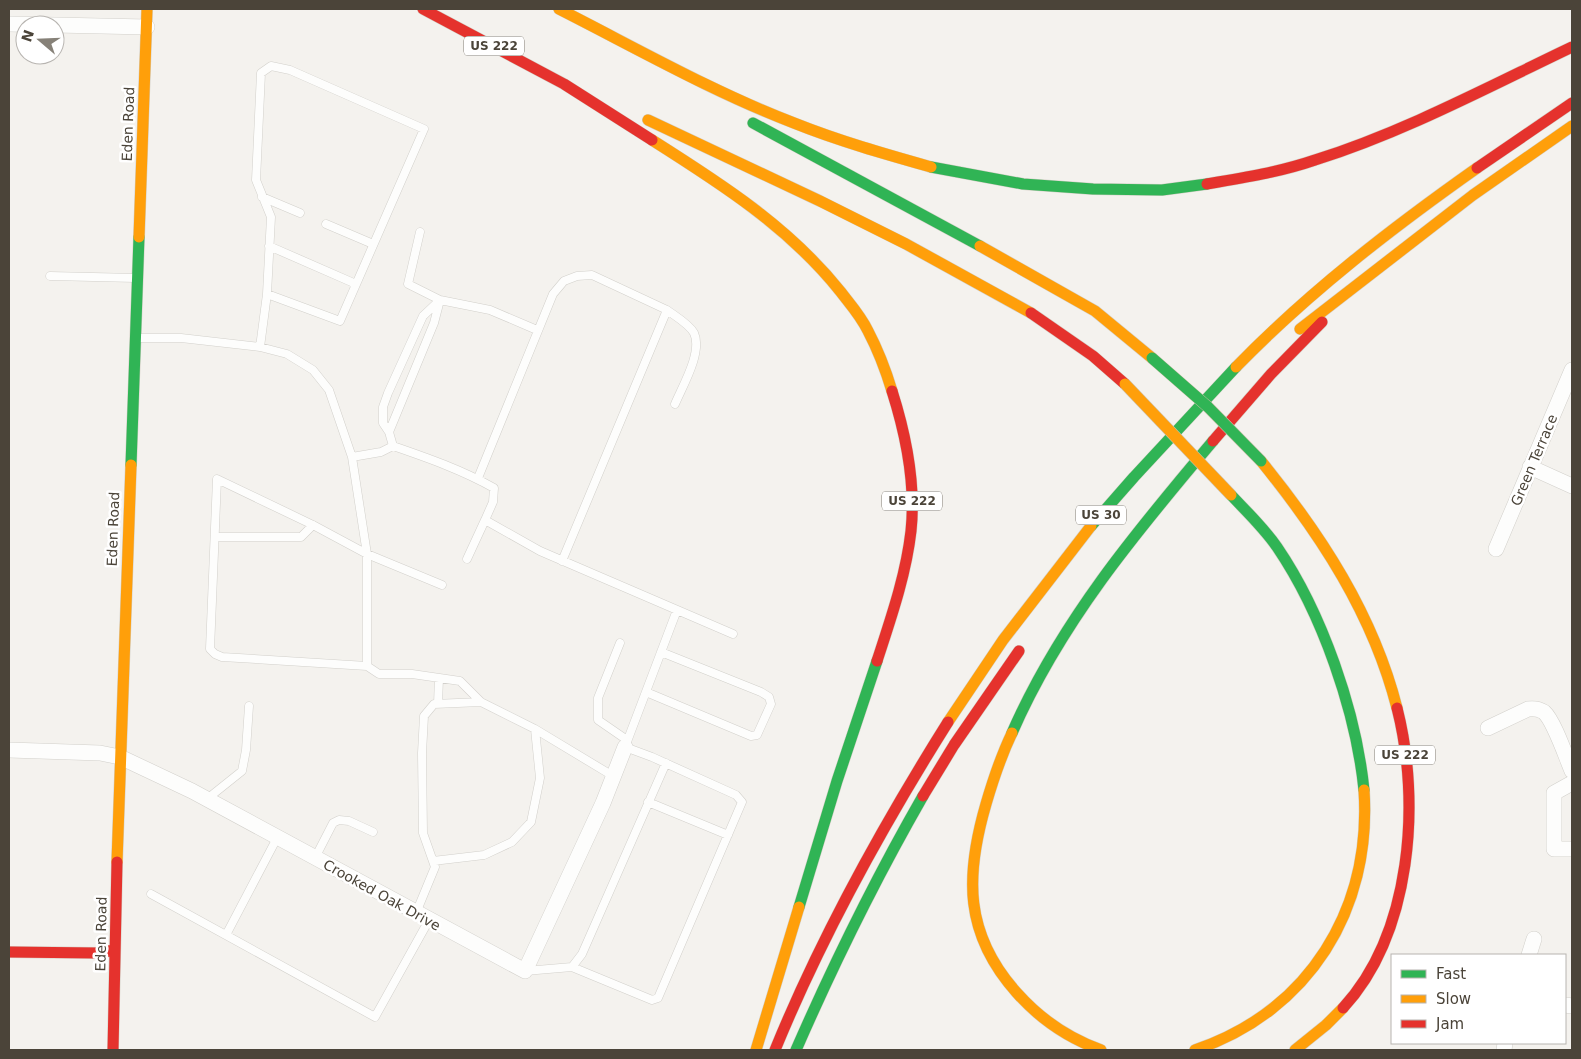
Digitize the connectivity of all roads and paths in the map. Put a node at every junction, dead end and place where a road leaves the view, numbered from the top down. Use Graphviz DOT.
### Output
graph roads {
  1 [pos="148,9"];
  2 [pos="423,9"];
  3 [pos="554,11"];
  4 [pos="9,24"];
  5 [pos="147,27"];
  6 [pos="1572,47"];
  7 [pos="564,84"];
  8 [pos="697,93"];
  9 [pos="1572,103"];
  10 [pos="740,116"];
  11 [pos="1572,126"];
  12 [pos="262,197"];
  13 [pos="300,213"];
  14 [pos="326,224"];
  15 [pos="420,232"];
  16 [pos="373,244"];
  17 [pos="269,246"];
  18 [pos="1387,261"];
  19 [pos="50,276"];
  20 [pos="138,278"];
  21 [pos="356,284"];
  22 [pos="267,294"];
  23 [pos="440,300"];
  24 [pos="667,310"];
  25 [pos="537,330"];
  26 [pos="136,338"];
  27 [pos="1288,340"];
  28 [pos="260,347"];
  29 [pos="1572,370"];
  30 [pos="675,404"];
  31 [pos="1222,405"];
  32 [pos="1208,419"];
  33 [pos="389,432"];
  34 [pos="1195,433"];
  35 [pos="393,446"];
  36 [pos="1175,456"];
  37 [pos="352,457"];
  38 [pos="1530,468"];
  39 [pos="478,478"];
  40 [pos="1572,486"];
  41 [pos="485,520"];
  42 [pos="313,525"];
  43 [pos="215,537"];
  44 [pos="1496,549"];
  45 [pos="367,554"];
  46 [pos="467,559"];
  47 [pos="562,561"];
  48 [pos="442,585"];
  49 [pos="678,610"];
  50 [pos="733,634"];
  51 [pos="1026,640"];
  52 [pos="620,643"];
  53 [pos="662,652"];
  54 [pos="367,666"];
  55 [pos="439,678"];
  56 [pos="646,692"];
  57 [pos="481,702"];
  58 [pos="438,704"];
  59 [pos="249,706"];
  60 [pos="1488,728"];
  61 [pos="535,729"];
  62 [pos="626,744"];
  63 [pos="9,750"];
  64 [pos="120,757"];
  65 [pos="666,763"];
  66 [pos="1572,771"];
  67 [pos="613,776"];
  68 [pos="1572,784"];
  69 [pos="207,799"];
  70 [pos="648,802"];
  71 [pos="373,832"];
  72 [pos="728,835"];
  73 [pos="277,838"];
  74 [pos="1572,849"];
  75 [pos="315,858"];
  76 [pos="433,861"];
  77 [pos="151,894"];
  78 [pos="422,917"];
  79 [pos="226,936"];
  80 [pos="1534,939"];
  81 [pos="116,950"];
  82 [pos="9,952"];
  83 [pos="1529,954"];
  84 [pos="572,967"];
  85 [pos="524,971"];
  86 [pos="113,1050"];
  87 [pos="756,1050"];
  88 [pos="775,1050"];
  89 [pos="796,1050"];
  90 [pos="1101,1050"];
  91 [pos="1195,1050"];
  92 [pos="1295,1050"];
  1 -- 5 [label="main road, Eden Road"];
  2 -- 7 [label="main road, US 222"];
  3 -- 6 [label="main road"];
  3 -- 8 [label="main road"];
  4 -- 5 [label="street"];
  5 -- 20 [label="main road, Eden Road"];
  7 -- 87 [label="main road, US 222"];
  7 -- 91 [label="main road, bridge"];
  9 -- 88 [label="main road, US 30"];
  10 -- 92 [label="main road, US 222, bridge"];
  11 -- 18 [label="main road"];
  12 -- 13 [label="lane"];
  12 -- 16 [label="lane"];
  12 -- 17 [label="lane"];
  14 -- 16 [label="lane"];
  15 -- 23 [label="lane"];
  16 -- 21 [label="lane"];
  17 -- 21 [label="lane"];
  17 -- 22 [label="lane"];
  18 -- 27 [label="main road"];
  18 -- 90 [label="main road"];
  19 -- 20 [label="lane"];
  20 -- 26 [label="main road, Eden Road"];
  21 -- 22 [label="lane"];
  22 -- 28 [label="lane"];
  23 -- 25 [label="lane"];
  23 -- 33 [label="lane"];
  23 -- 33 [label="lane"];
  24 -- 25 [label="lane"];
  24 -- 30 [label="lane"];
  24 -- 47 [label="lane"];
  25 -- 39 [label="lane"];
  26 -- 28 [label="lane"];
  26 -- 64 [label="main road, Eden Road"];
  28 -- 37 [label="lane"];
  29 -- 38 [label="street, Green Terrace"];
  31 -- 32 [label="main road"];
  33 -- 35 [label="lane"];
  34 -- 36 [label="main road"];
  35 -- 37 [label="lane"];
  35 -- 39 [label="lane"];
  37 -- 45 [label="lane"];
  38 -- 40 [label="street"];
  38 -- 44 [label="street, Green Terrace"];
  39 -- 41 [label="lane"];
  41 -- 46 [label="lane"];
  41 -- 47 [label="lane"];
  42 -- 43 [label="lane"];
  42 -- 43 [label="lane"];
  42 -- 45 [label="lane"];
  43 -- 54 [label="lane"];
  45 -- 48 [label="lane"];
  45 -- 54 [label="lane"];
  47 -- 49 [label="lane"];
  49 -- 50 [label="lane"];
  49 -- 53 [label="lane"];
  51 -- 89 [label="main road"];
  52 -- 62 [label="lane"];
  53 -- 56 [label="lane"];
  53 -- 56 [label="lane"];
  54 -- 55 [label="lane"];
  55 -- 57 [label="lane"];
  55 -- 58 [label="lane"];
  56 -- 62 [label="lane"];
  57 -- 58 [label="lane"];
  57 -- 61 [label="lane"];
  58 -- 76 [label="lane"];
  59 -- 69 [label="lane"];
  60 -- 66 [label="street"];
  61 -- 67 [label="lane"];
  61 -- 76 [label="lane"];
  62 -- 65 [label="lane"];
  62 -- 67 [label="street"];
  63 -- 64 [label="street, Crooked Oak Drive"];
  64 -- 69 [label="street, Crooked Oak Drive"];
  64 -- 81 [label="main road, Eden Road"];
  65 -- 70 [label="lane"];
  65 -- 72 [label="lane"];
  67 -- 85 [label="street"];
  68 -- 74 [label="street"];
  69 -- 73 [label="street, Crooked Oak Drive"];
  70 -- 72 [label="lane"];
  70 -- 84 [label="lane"];
  71 -- 75 [label="lane"];
  72 -- 84 [label="lane"];
  73 -- 75 [label="street, Crooked Oak Drive"];
  73 -- 79 [label="lane"];
  75 -- 78 [label="street, Crooked Oak Drive"];
  76 -- 78 [label="lane"];
  77 -- 79 [label="lane"];
  78 -- 79 [label="lane"];
  78 -- 85 [label="street, Crooked Oak Drive"];
  80 -- 83 [label="street"];
  81 -- 82 [label="main road"];
  81 -- 86 [label="main road, Eden Road"];
  84 -- 85 [label="lane"];
}
